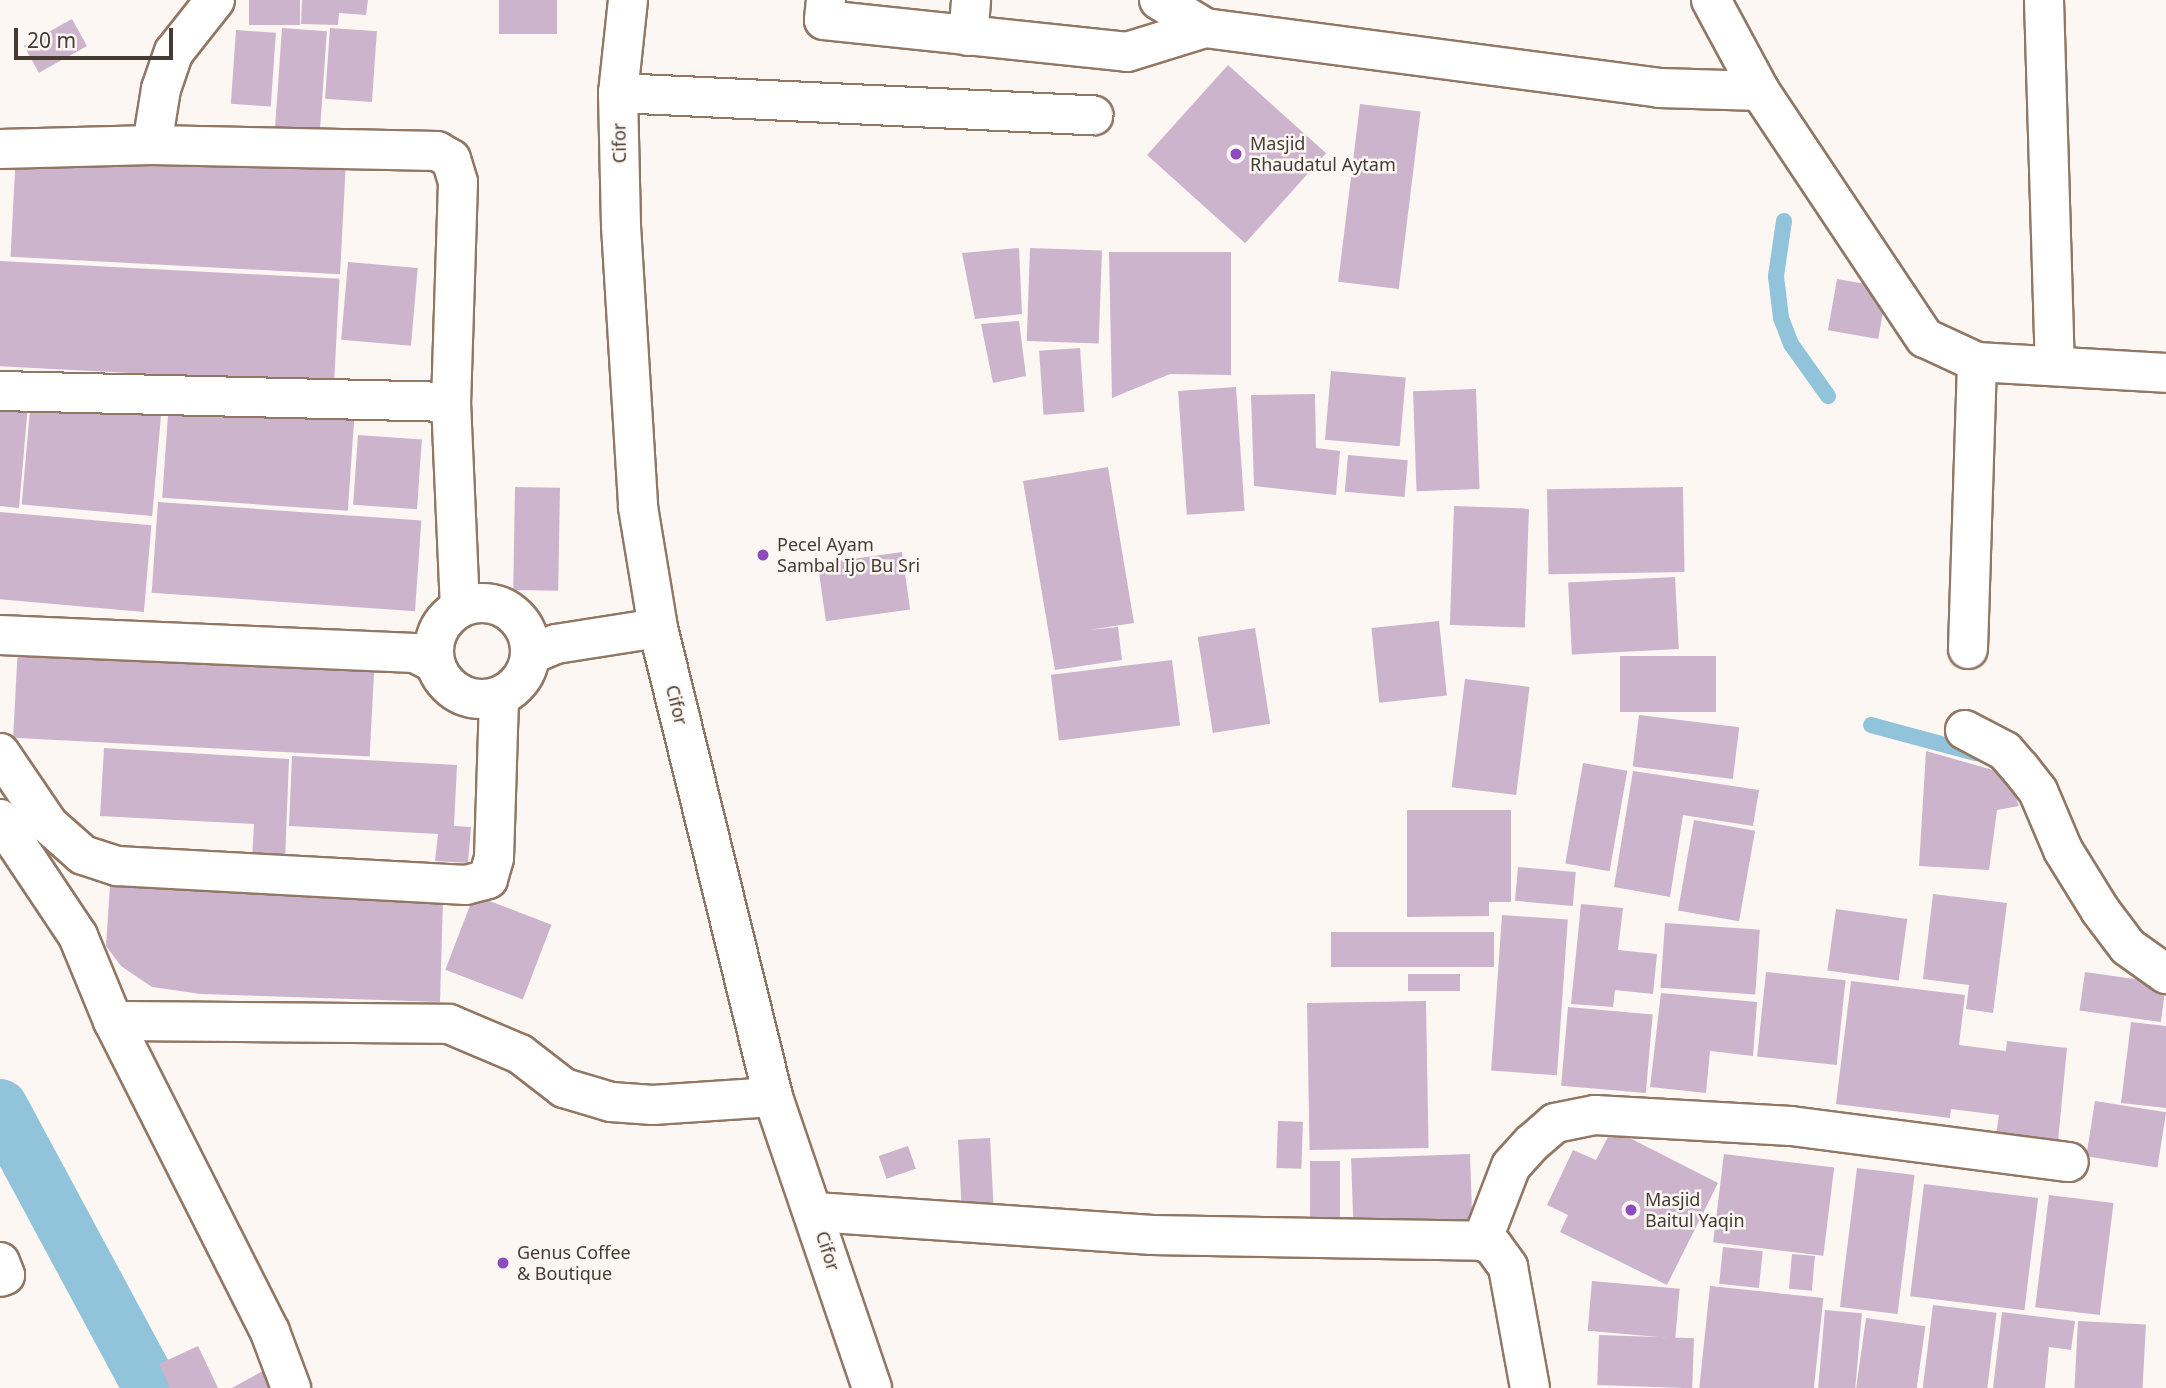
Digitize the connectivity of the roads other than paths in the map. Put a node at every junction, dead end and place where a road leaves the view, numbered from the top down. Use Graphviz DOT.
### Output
graph roads {
  1 [pos="215,0"];
  2 [pos="628,0"];
  3 [pos="826,0"];
  4 [pos="1159,0"];
  5 [pos="1711,0"];
  6 [pos="2044,0"];
  7 [pos="970,18"];
  8 [pos="1205,28"];
  9 [pos="1760,91"];
  10 [pos="618,93"];
  11 [pos="1093,115"];
  12 [pos="152,145"];
  13 [pos="0,149"];
  14 [pos="1977,362"];
  15 [pos="2055,366"];
  16 [pos="2166,373"];
  17 [pos="0,391"];
  18 [pos="451,402"];
  19 [pos="464,597"];
  20 [pos="658,628"];
  21 [pos="0,635"];
  22 [pos="538,645"];
  23 [pos="1968,649"];
  24 [pos="428,654"];
  25 [pos="495,705"];
  26 [pos="1965,730"];
  27 [pos="0,753"];
  28 [pos="0,819"];
  29 [pos="2166,974"];
  30 [pos="113,1021"];
  31 [pos="773,1097"];
  32 [pos="2070,1162"];
  33 [pos="815,1212"];
  34 [pos="1482,1241"];
  35 [pos="0,1262"];
  36 [pos="0,1278"];
  37 [pos="291,1388"];
  38 [pos="872,1388"];
  39 [pos="1530,1388"];
  1 -- 12 [label="street"];
  2 -- 10 [label="street, Cifor"];
  3 -- 7 [label="street"];
  4 -- 8 [label="street"];
  5 -- 9 [label="street"];
  6 -- 15 [label="street"];
  7 -- 8 [label="street"];
  8 -- 9 [label="street"];
  9 -- 14 [label="street"];
  10 -- 11 [label="street"];
  10 -- 20 [label="street, Cifor"];
  12 -- 13 [label="street"];
  12 -- 18 [label="street"];
  14 -- 15 [label="street"];
  14 -- 23 [label="street"];
  15 -- 16 [label="street"];
  17 -- 18 [label="street"];
  18 -- 19 [label="street"];
  19 -- 22 [label="street"];
  19 -- 24 [label="street"];
  20 -- 22 [label="street"];
  20 -- 31 [label="street, Cifor"];
  21 -- 24 [label="street"];
  22 -- 25 [label="street"];
  24 -- 25 [label="street"];
  25 -- 27 [label="street"];
  26 -- 29 [label="street"];
  28 -- 30 [label="street"];
  30 -- 31 [label="street"];
  30 -- 37 [label="street"];
  31 -- 33 [label="street, Cifor"];
  32 -- 34 [label="street"];
  33 -- 34 [label="street"];
  33 -- 38 [label="street, Cifor"];
  34 -- 39 [label="street"];
  35 -- 36 [label="street"];
}
